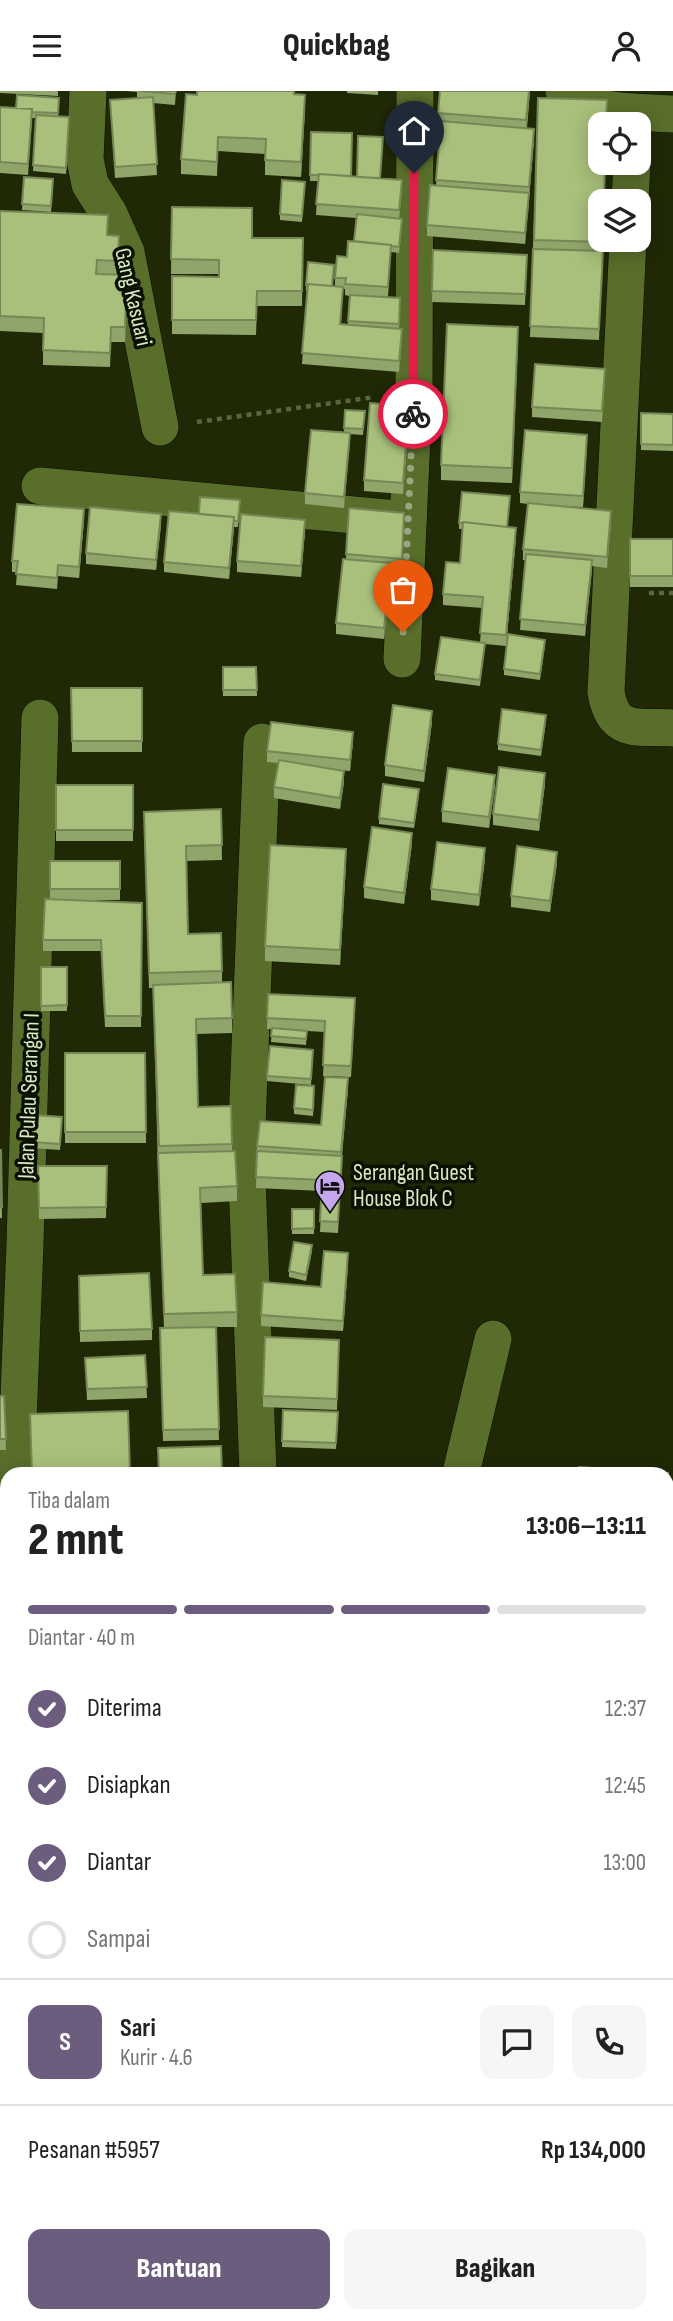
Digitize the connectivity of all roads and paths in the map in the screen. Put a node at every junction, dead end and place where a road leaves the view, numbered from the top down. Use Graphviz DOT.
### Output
graph roads {
  1 [pos="88,91"];
  2 [pos="415,91"];
  3 [pos="564,91"];
  4 [pos="612,112"];
  5 [pos="673,114"];
  6 [pos="651,116"];
  7 [pos="627,252"];
  8 [pos="414,391"];
  9 [pos="160,427"];
  10 [pos="40,486"];
  11 [pos="409,520"];
  12 [pos="402,659"];
  13 [pos="40,718"];
  14 [pos="673,728"];
  15 [pos="262,743"];
  16 [pos="493,1339"];
  17 [pos="16,1467"];
  18 [pos="258,1467"];
  19 [pos="462,1467"];
  1 -- 9 [label="street, Gang Kasuari"];
  2 -- 8 [label="street"];
  3 -- 4 [label="street"];
  5 -- 6 [label="street"];
  7 -- 14 [label="street"];
  8 -- 9 [label="path"];
  8 -- 11 [label="street"];
  10 -- 11 [label="street"];
  11 -- 12 [label="street"];
  13 -- 17 [label="street, Jalan Pulau Serangan I"];
  15 -- 18 [label="street"];
  16 -- 19 [label="street"];
}
